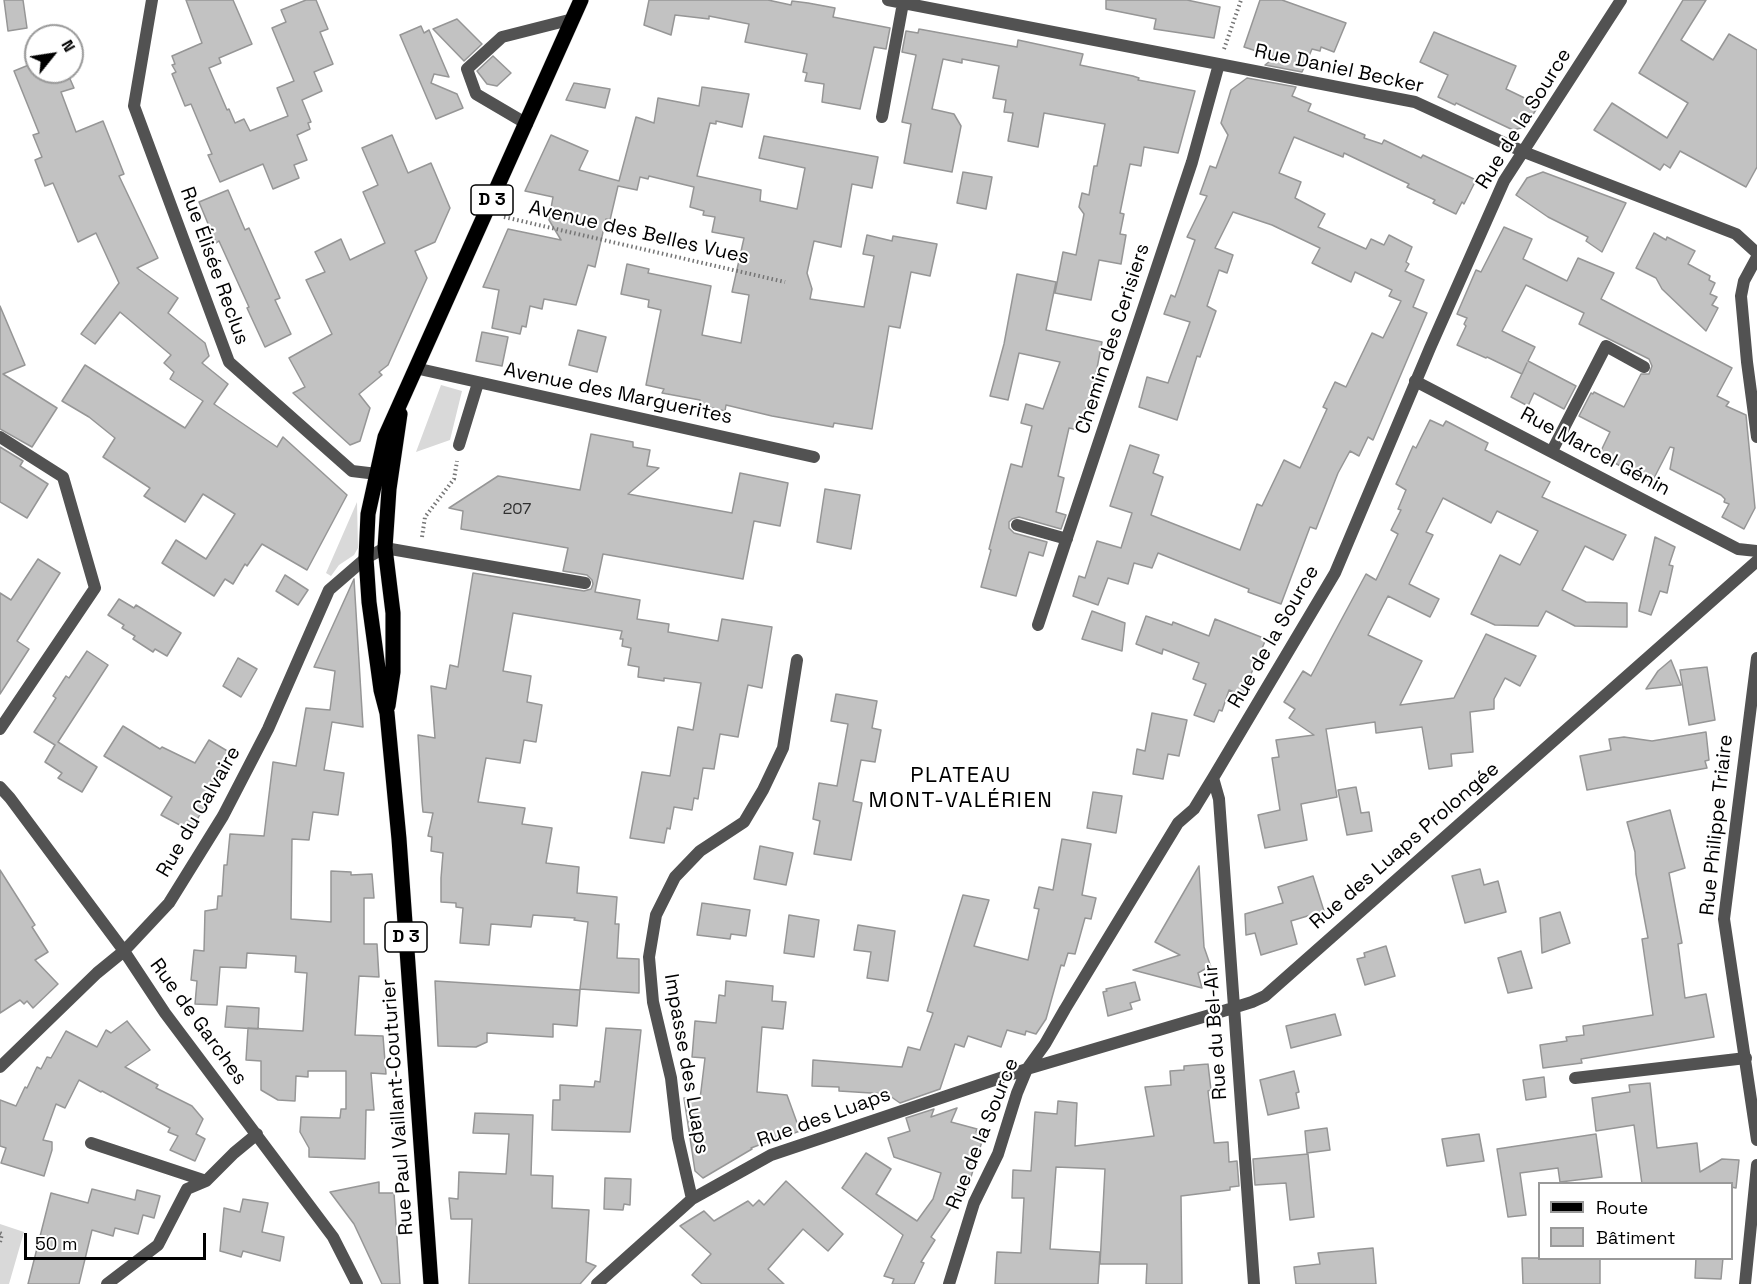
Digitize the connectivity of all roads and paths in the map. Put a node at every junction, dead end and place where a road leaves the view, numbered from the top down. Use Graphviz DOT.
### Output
graph roads {
  1 [pos="152,0"];
  2 [pos="581,0"];
  3 [pos="888,0"];
  4 [pos="1241,0"];
  5 [pos="1621,0"];
  6 [pos="903,3"];
  7 [pos="573,19"];
  8 [pos="1219,64"];
  9 [pos="882,117"];
  10 [pos="527,124"];
  11 [pos="1524,152"];
  12 [pos="486,213"];
  13 [pos="1757,255"];
  14 [pos="785,282"];
  15 [pos="1644,367"];
  16 [pos="415,368"];
  17 [pos="1415,381"];
  18 [pos="478,383"];
  19 [pos="402,400"];
  20 [pos="1757,435"];
  21 [pos="0,437"];
  22 [pos="459,445"];
  23 [pos="1552,451"];
  24 [pos="814,457"];
  25 [pos="392,467"];
  26 [pos="377,474"];
  27 [pos="1017,525"];
  28 [pos="1067,539"];
  29 [pos="385,548"];
  30 [pos="1757,551"];
  31 [pos="420,554"];
  32 [pos="366,558"];
  33 [pos="1757,561"];
  34 [pos="585,582"];
  35 [pos="1038,625"];
  36 [pos="1757,658"];
  37 [pos="797,660"];
  38 [pos="387,712"];
  39 [pos="0,729"];
  40 [pos="1213,777"];
  41 [pos="0,787"];
  42 [pos="5,801"];
  43 [pos="124,951"];
  44 [pos="1234,1008"];
  45 [pos="1746,1058"];
  46 [pos="0,1067"];
  47 [pos="1027,1070"];
  48 [pos="1575,1078"];
  49 [pos="257,1134"];
  50 [pos="1757,1140"];
  51 [pos="90,1143"];
  52 [pos="1757,1166"];
  53 [pos="206,1181"];
  54 [pos="1757,1185"];
  55 [pos="692,1199"];
  56 [pos="0,1233"];
  57 [pos="0,1242"];
  58 [pos="107,1284"];
  59 [pos="357,1284"];
  60 [pos="431,1284"];
  61 [pos="597,1284"];
  62 [pos="949,1284"];
  63 [pos="1254,1284"];
  64 [pos="1745,1284"];
  1 -- 26 [label="street, Rue Élisée Reclus"];
  2 -- 7 [label="main road, Rue Paul Vaillant-Couturier / D 3"];
  3 -- 6 [label="street, Rue Daniel Becker"];
  4 -- 8 [label="path"];
  5 -- 11 [label="street, Rue de la Source"];
  6 -- 8 [label="street, Rue Daniel Becker"];
  6 -- 9 [label="street"];
  7 -- 10 [label="main road, Rue Paul Vaillant-Couturier / D 3"];
  7 -- 10 [label="street"];
  8 -- 11 [label="street, Rue Daniel Becker"];
  8 -- 28 [label="street, Chemin des Cerisiers"];
  10 -- 12 [label="main road, Rue Paul Vaillant-Couturier / D 3"];
  11 -- 13 [label="street, Rue Daniel Becker"];
  11 -- 17 [label="street, Rue de la Source"];
  12 -- 14 [label="path, Avenue des Belles Vues"];
  12 -- 16 [label="main road, Rue Paul Vaillant-Couturier / D 3"];
  13 -- 20 [label="street"];
  15 -- 23 [label="street"];
  16 -- 18 [label="street, Avenue des Marguerites"];
  16 -- 19 [label="main road, Rue Paul Vaillant-Couturier / D 3"];
  17 -- 23 [label="street, Rue Marcel Génin"];
  17 -- 40 [label="street, Rue de la Source"];
  18 -- 22 [label="street"];
  18 -- 24 [label="street, Avenue des Marguerites"];
  19 -- 25 [label="main road, Rue Paul Vaillant-Couturier / D 3"];
  19 -- 26 [label="main road, Rue Paul Vaillant-Couturier / D 3"];
  21 -- 39 [label="street"];
  22 -- 31 [label="path"];
  23 -- 30 [label="street, Rue Marcel Génin"];
  25 -- 26 [label="street"];
  25 -- 29 [label="main road, Rue Paul Vaillant-Couturier / D 3"];
  26 -- 32 [label="main road, Rue Paul Vaillant-Couturier / D 3"];
  27 -- 28 [label="street"];
  28 -- 35 [label="street, Chemin des Cerisiers"];
  29 -- 31 [label="street"];
  29 -- 32 [label="street, Rue du Calvaire"];
  29 -- 38 [label="main road, Rue Paul Vaillant-Couturier / D 3"];
  31 -- 34 [label="street"];
  32 -- 38 [label="main road, Rue Paul Vaillant-Couturier / D 3"];
  32 -- 43 [label="street, Rue du Calvaire"];
  33 -- 44 [label="street, Rue des Luaps Prolongée"];
  36 -- 45 [label="street, Rue Philippe Triaire"];
  37 -- 55 [label="street, Impasse des Luaps"];
  38 -- 60 [label="main road, Rue Paul Vaillant-Couturier / D 3"];
  40 -- 44 [label="street, Rue du Bel-Air"];
  40 -- 47 [label="street, Rue de la Source"];
  41 -- 42 [label="street, Rue de Garches"];
  42 -- 43 [label="street, Rue de Garches"];
  43 -- 46 [label="street, Rue du Calvaire"];
  43 -- 49 [label="street, Rue de Garches"];
  44 -- 47 [label="street, Rue des Luaps Prolongée"];
  44 -- 63 [label="street, Rue du Bel-Air"];
  45 -- 48 [label="street"];
  45 -- 50 [label="street, Rue Philippe Triaire"];
  47 -- 55 [label="street, Rue des Luaps"];
  47 -- 62 [label="street, Rue de la Source"];
  49 -- 53 [label="street"];
  49 -- 59 [label="street, Rue de Garches"];
  51 -- 53 [label="street"];
  52 -- 54 [label="street"];
  53 -- 58 [label="street"];
  54 -- 64 [label="street"];
  55 -- 61 [label="street, Rue des Luaps"];
  56 -- 57 [label="path"];
}
